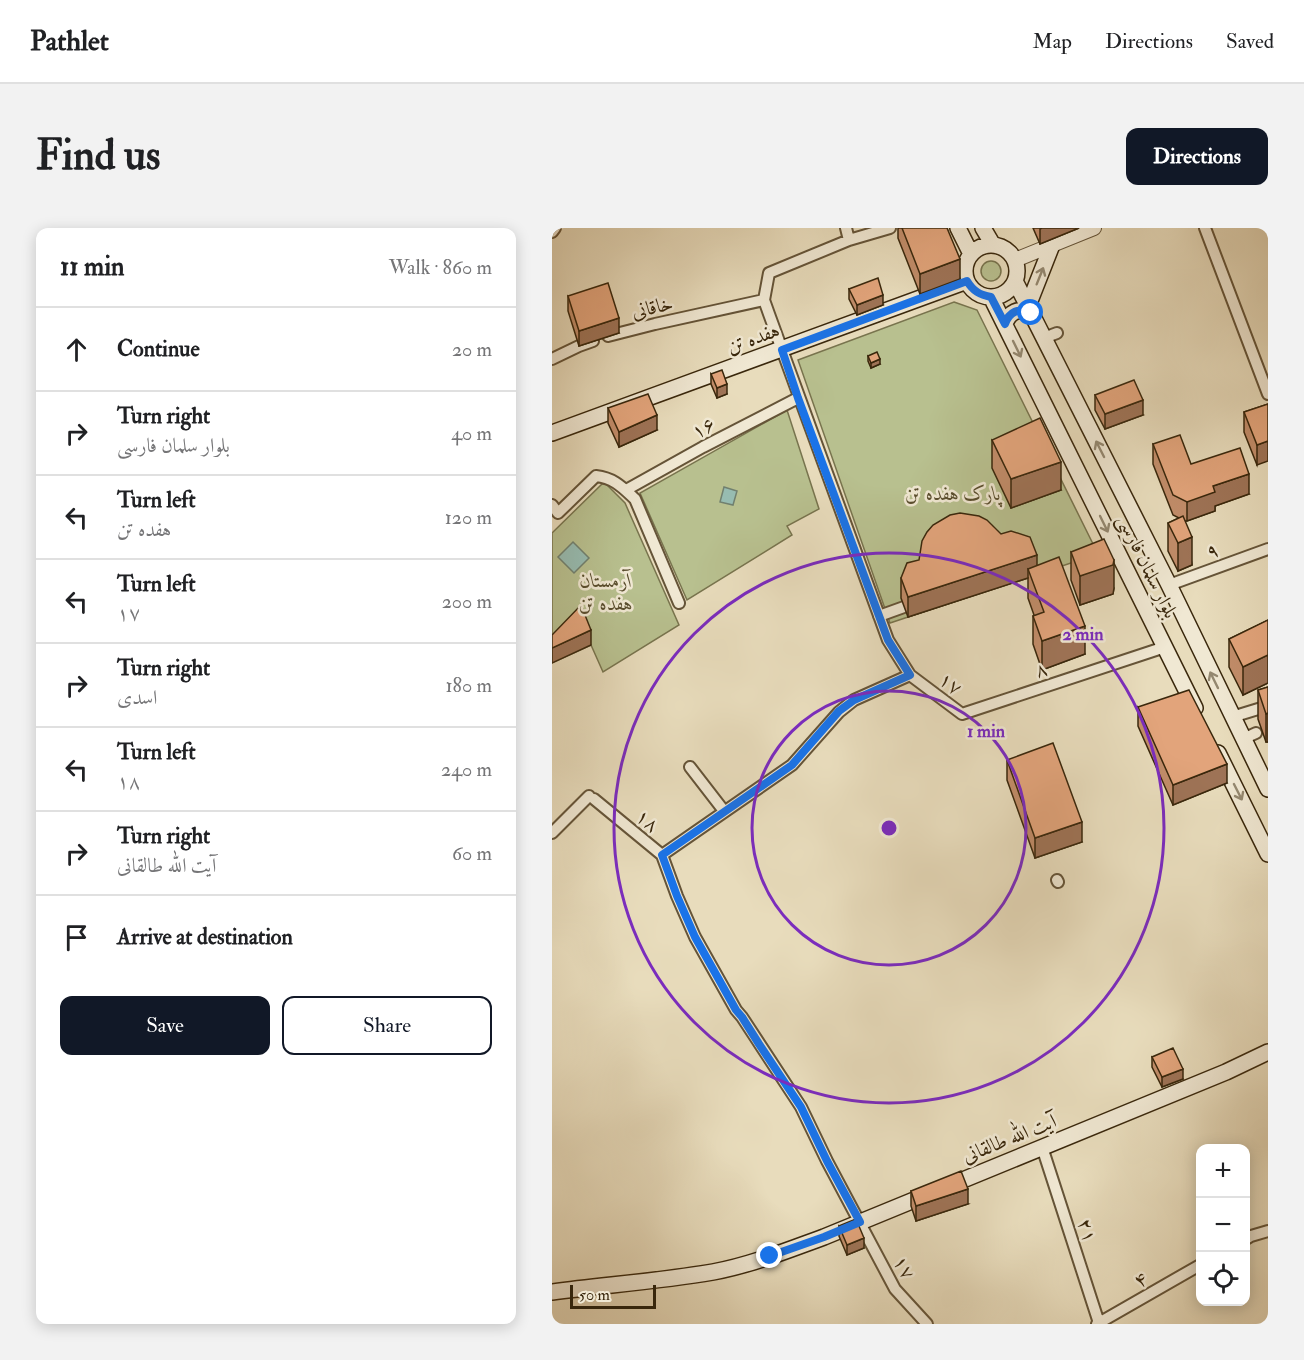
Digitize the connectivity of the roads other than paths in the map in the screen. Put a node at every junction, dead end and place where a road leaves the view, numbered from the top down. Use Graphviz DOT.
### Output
graph roads {
  1 [pos="555,228"];
  2 [pos="846,228"];
  3 [pos="890,228"];
  4 [pos="958,228"];
  5 [pos="983,228"];
  6 [pos="1094,228"];
  7 [pos="1204,228"];
  8 [pos="552,232"];
  9 [pos="849,240"];
  10 [pos="1055,242"];
  11 [pos="993,245"];
  12 [pos="971,254"];
  13 [pos="1015,260"];
  14 [pos="967,281"];
  15 [pos="1015,281"];
  16 [pos="991,297"];
  17 [pos="764,300"];
  18 [pos="1029,310"];
  19 [pos="1005,324"];
  20 [pos="782,350"];
  21 [pos="552,359"];
  22 [pos="1268,394"];
  23 [pos="798,398"];
  24 [pos="552,433"];
  25 [pos="626,490"];
  26 [pos="552,505"];
  27 [pos="1268,549"];
  28 [pos="1169,585"];
  29 [pos="679,603"];
  30 [pos="904,607"];
  31 [pos="879,616"];
  32 [pos="1165,647"];
  33 [pos="910,675"];
  34 [pos="1268,706"];
  35 [pos="962,714"];
  36 [pos="1232,717"];
  37 [pos="1202,720"];
  38 [pos="1214,749"];
  39 [pos="690,767"];
  40 [pos="1268,789"];
  41 [pos="724,811"];
  42 [pos="552,832"];
  43 [pos="1268,854"];
  44 [pos="662,855"];
  45 [pos="1268,1052"];
  46 [pos="1042,1147"];
  47 [pos="858,1225"];
  48 [pos="1268,1231"];
  49 [pos="1250,1236"];
  50 [pos="1196,1267"];
  51 [pos="552,1292"];
  52 [pos="1098,1323"];
  53 [pos="927,1324"];
  1 -- 8 [label="street"];
  2 -- 9 [label="street"];
  3 -- 9 [label="street"];
  4 -- 12 [label="main road"];
  5 -- 11 [label="main road"];
  6 -- 10 [label="street"];
  7 -- 22 [label="street"];
  9 -- 17 [label="street"];
  10 -- 13 [label="street"];
  18 -- 10 [label="main road, one-way"];
  11 -- 12 [label="main road"];
  11 -- 13 [label="main road"];
  12 -- 14 [label="main road"];
  13 -- 15 [label="main road"];
  14 -- 16 [label="main road"];
  14 -- 20 [label="main road, هفده تن"];
  15 -- 16 [label="main road"];
  15 -- 18 [label="main road, بلوار سلمان فارسی"];
  16 -- 19 [label="main road, بلوار سلمان فارسی"];
  17 -- 20 [label="street"];
  17 -- 21 [label="street, خاقانی"];
  18 -- 19 [label="main road"];
  28 -- 18 [label="main road, بلوار سلمان فارسی, one-way"];
  19 -- 32 [label="main road, بلوار سلمان فارسی, one-way"];
  20 -- 23 [label="street, ۱۷"];
  20 -- 24 [label="main road, هفده تن"];
  23 -- 25 [label="street, ۱۶"];
  23 -- 31 [label="street, ۱۷"];
  25 -- 26 [label="street"];
  25 -- 29 [label="street"];
  27 -- 28 [label="street, ۹"];
  36 -- 28 [label="main road, بلوار سلمان فارسی, one-way"];
  30 -- 31 [label="street"];
  31 -- 33 [label="street, ۱۷"];
  32 -- 35 [label="street, ۸"];
  32 -- 37 [label="main road, بلوار سلمان فارسی"];
  33 -- 35 [label="street, ۱۷"];
  33 -- 41 [label="street"];
  34 -- 36 [label="street"];
  36 -- 40 [label="main road, بلوار سلمان فارسی"];
  38 -- 43 [label="main road, one-way"];
  39 -- 41 [label="street"];
  41 -- 44 [label="street"];
  42 -- 44 [label="street, ۱۸"];
  44 -- 47 [label="street, ۱۸"];
  45 -- 46 [label="main road, آیت الله طالقانی"];
  46 -- 47 [label="main road, آیت الله طالقانی"];
  46 -- 52 [label="street, ۲۱"];
  47 -- 51 [label="main road, آیت الله طالقانی"];
  47 -- 53 [label="street, ۱۷"];
  48 -- 49 [label="street"];
  50 -- 52 [label="street, ۴"];
}
